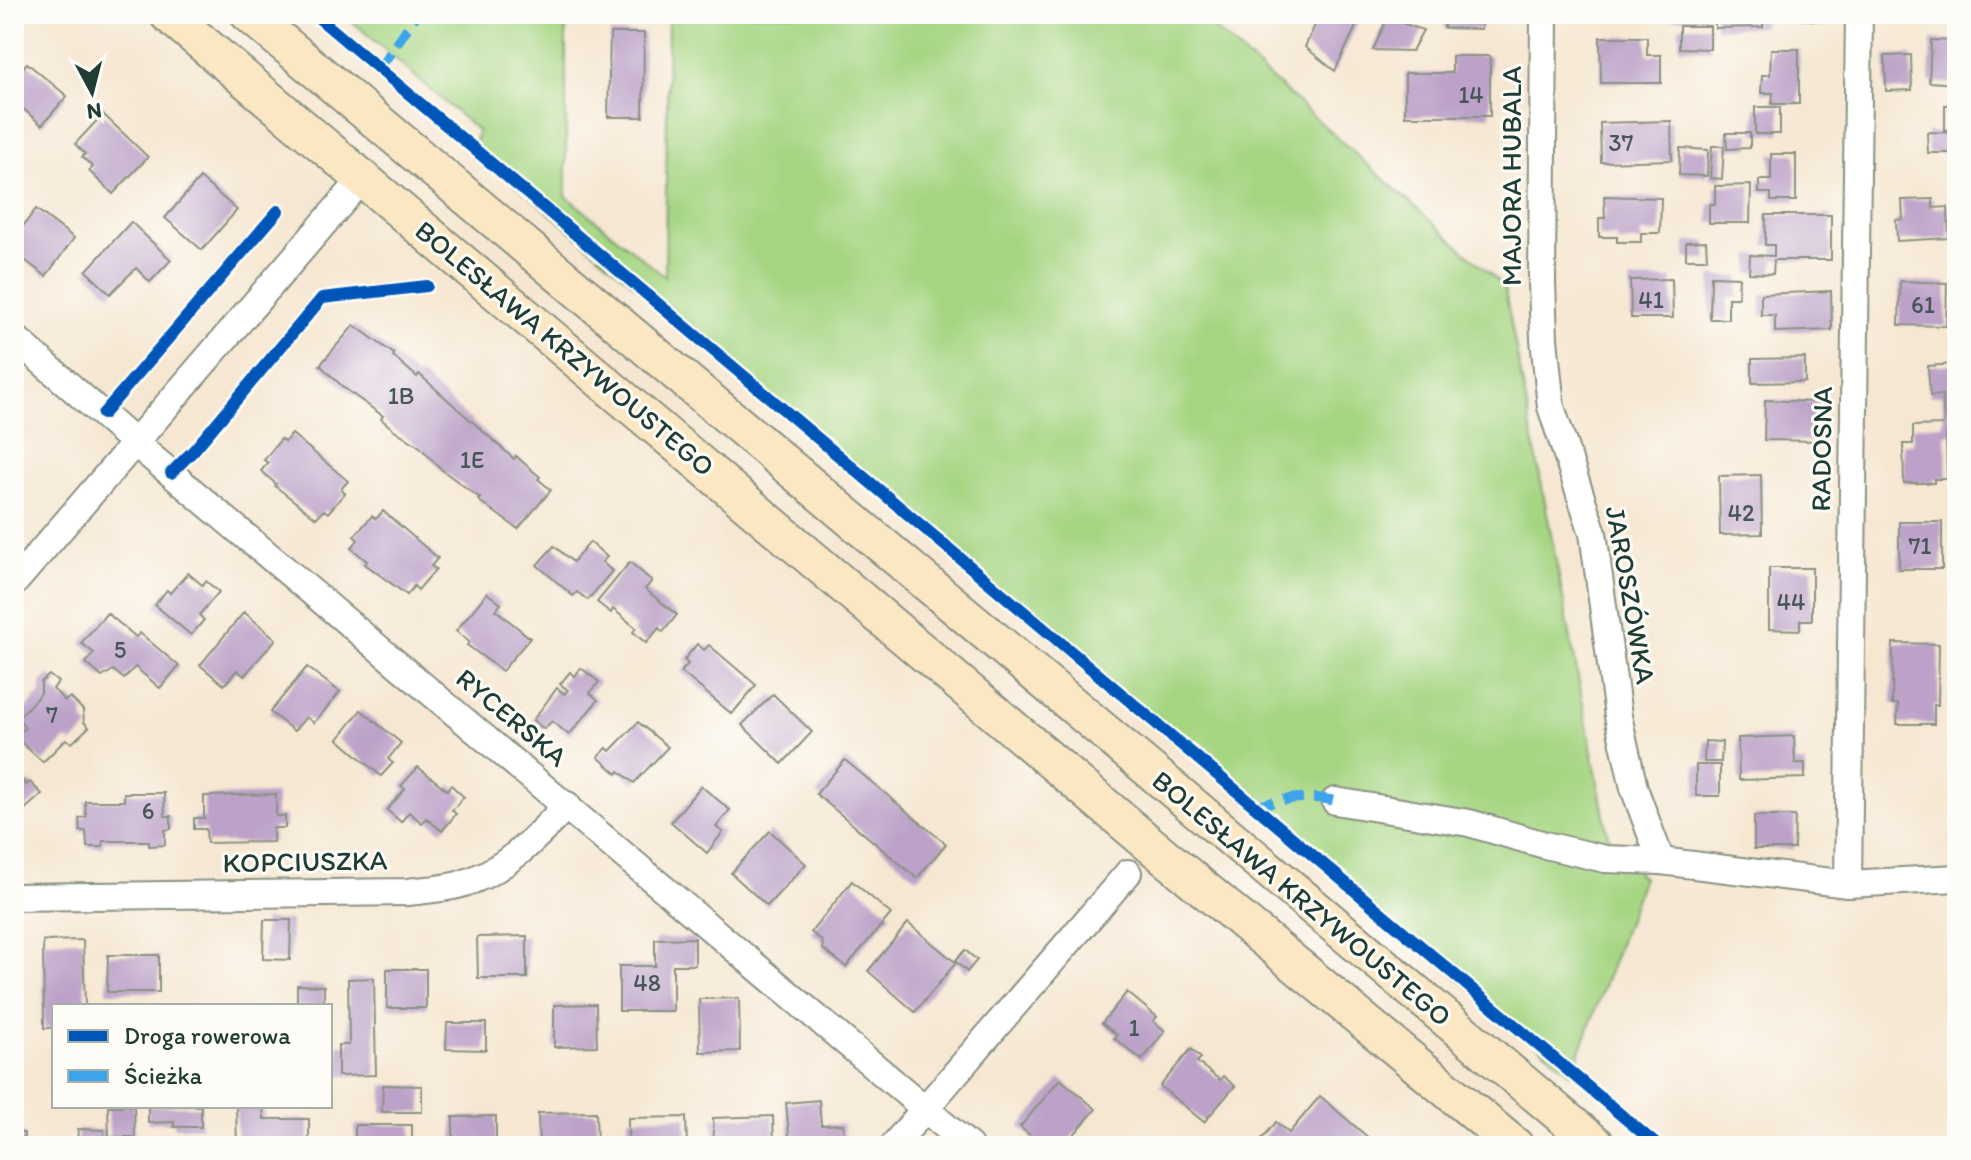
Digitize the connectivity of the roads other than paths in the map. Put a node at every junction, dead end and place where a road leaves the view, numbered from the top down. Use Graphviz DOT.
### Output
graph roads {
  1 [pos="168,14"];
  2 [pos="249,14"];
  3 [pos="1544,14"];
  4 [pos="1859,14"];
  5 [pos="363,178"];
  6 [pos="14,337"];
  7 [pos="1544,339"];
  8 [pos="136,444"];
  9 [pos="14,583"];
  10 [pos="1006,650"];
  11 [pos="961,683"];
  12 [pos="1335,801"];
  13 [pos="567,805"];
  14 [pos="1661,861"];
  15 [pos="1128,873"];
  16 [pos="1957,878"];
  17 [pos="1848,884"];
  18 [pos="14,897"];
  19 [pos="926,1110"];
  20 [pos="893,1146"];
  21 [pos="969,1146"];
  22 [pos="1515,1146"];
  23 [pos="1598,1146"];
  1 -- 5 [label="main road, BOLESŁAWA KRZYWOUSTEGO"];
  2 -- 10 [label="main road, BOLESŁAWA KRZYWOUSTEGO"];
  3 -- 7 [label="street, MAJORA HUBALA"];
  4 -- 17 [label="street, RADOSNA"];
  5 -- 8 [label="street"];
  5 -- 11 [label="main road, BOLESŁAWA KRZYWOUSTEGO"];
  6 -- 8 [label="street, RYCERSKA"];
  7 -- 14 [label="street, JAROSZÓWKA"];
  8 -- 9 [label="street"];
  8 -- 13 [label="street, RYCERSKA"];
  10 -- 11 [label="main road"];
  10 -- 23 [label="main road, BOLESŁAWA KRZYWOUSTEGO"];
  11 -- 22 [label="main road, BOLESŁAWA KRZYWOUSTEGO"];
  12 -- 14 [label="street"];
  13 -- 18 [label="street, KOPCIUSZKA"];
  13 -- 19 [label="street, RYCERSKA"];
  14 -- 17 [label="street"];
  15 -- 19 [label="street"];
  16 -- 17 [label="street"];
  19 -- 20 [label="street"];
  19 -- 21 [label="street, RYCERSKA"];
}
